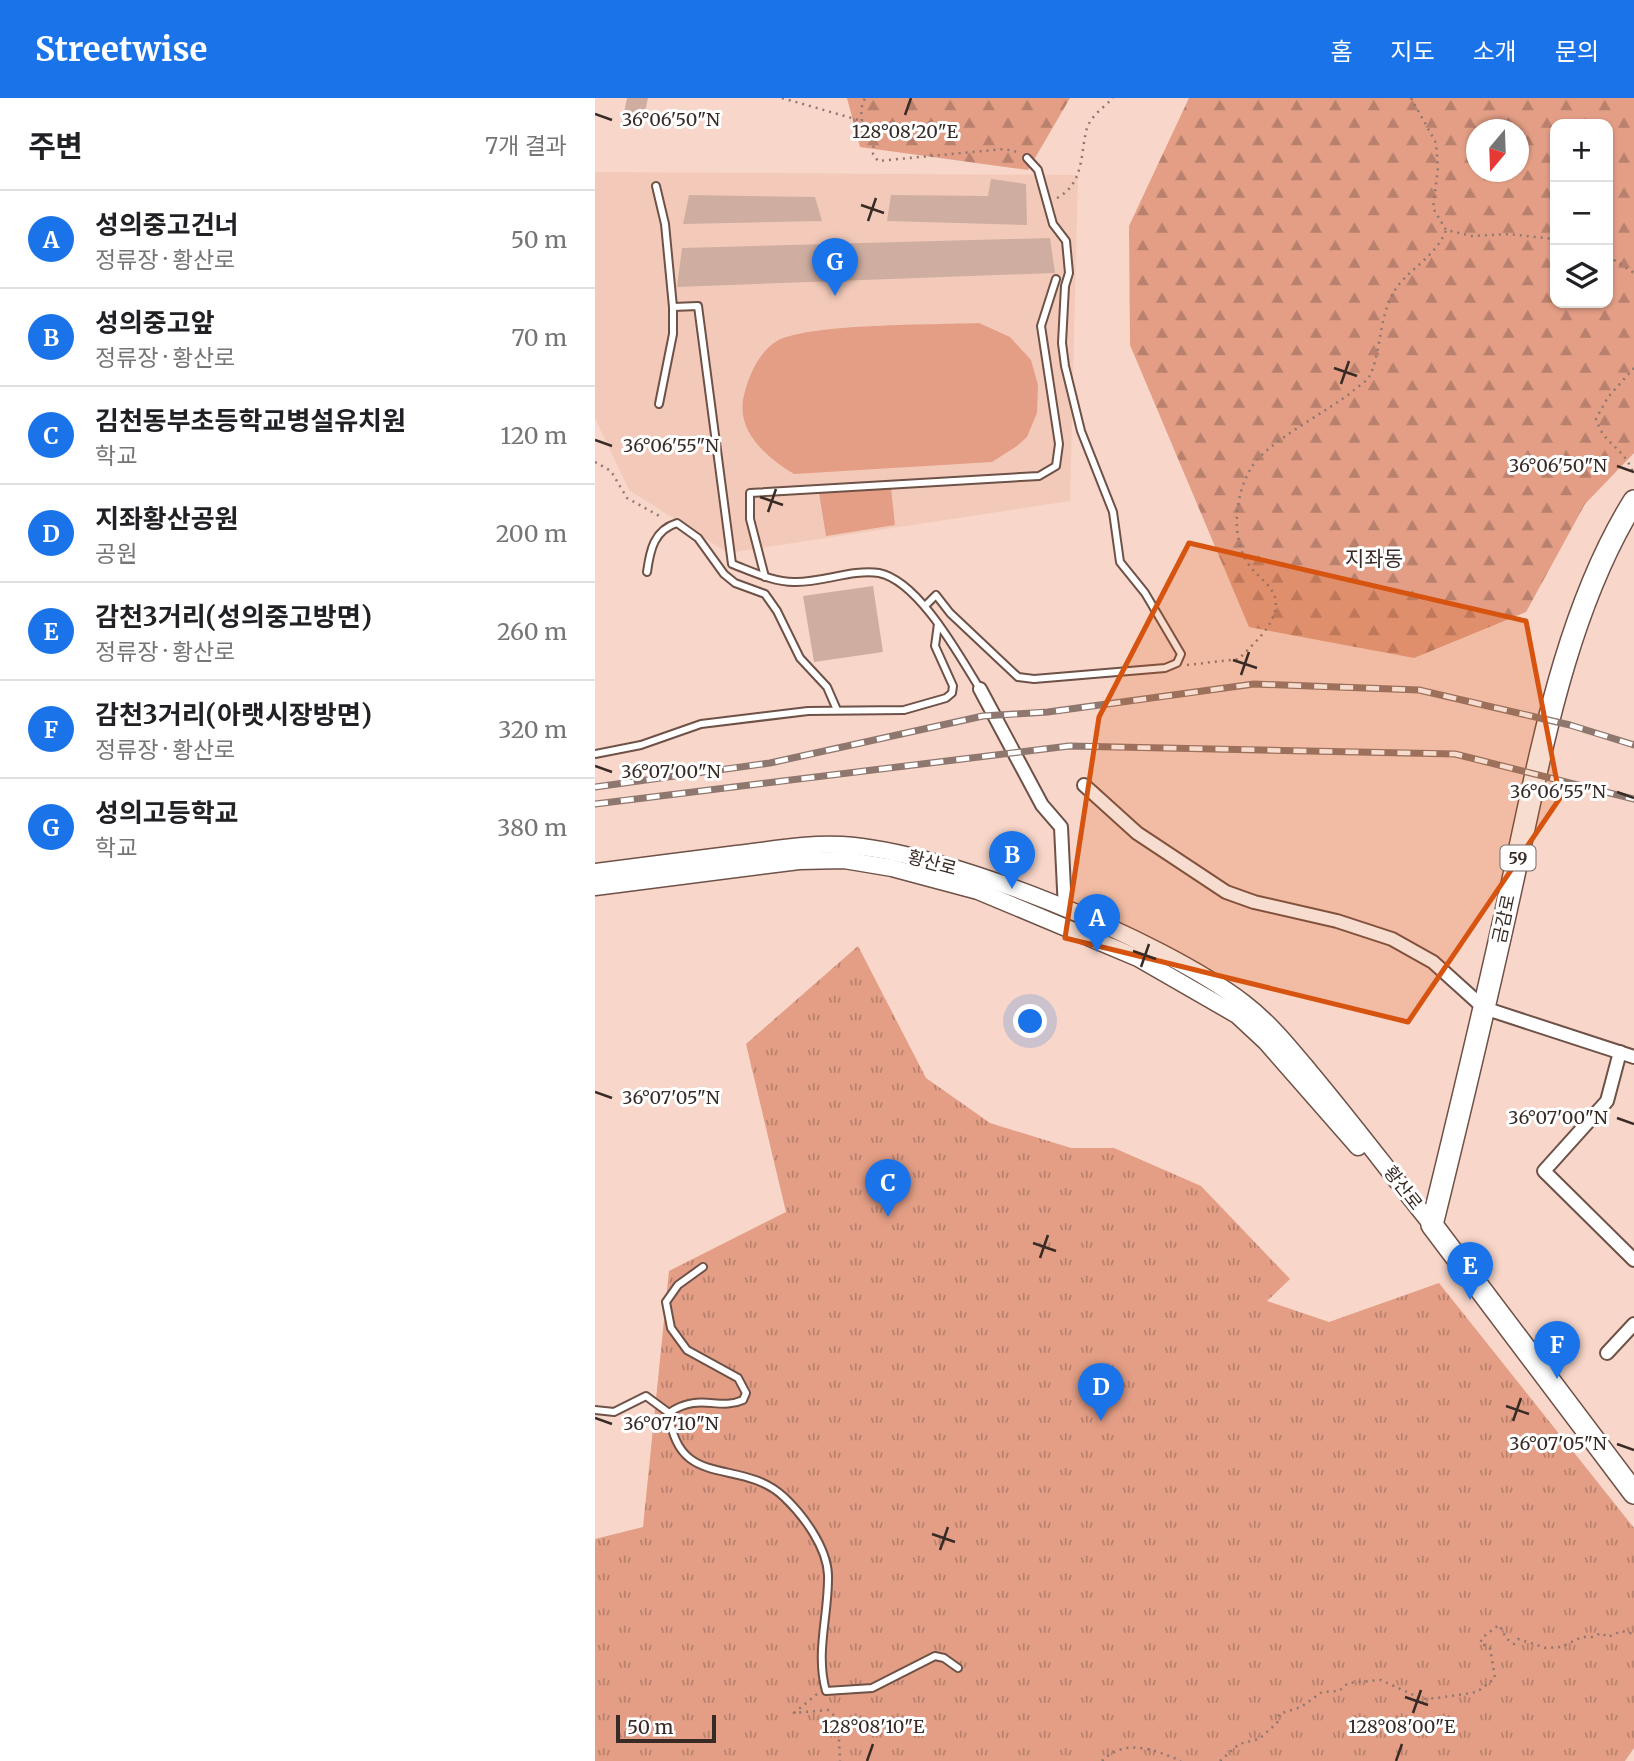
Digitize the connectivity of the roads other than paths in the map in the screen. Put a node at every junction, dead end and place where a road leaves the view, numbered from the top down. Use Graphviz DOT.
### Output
graph roads {
  1 [pos="1027,158"];
  2 [pos="656,186"];
  3 [pos="1056,279"];
  4 [pos="674,307"];
  5 [pos="659,404"];
  6 [pos="1634,501"];
  7 [pos="647,572"];
  8 [pos="765,577"];
  9 [pos="925,606"];
  10 [pos="938,624"];
  11 [pos="979,689"];
  12 [pos="837,710"];
  13 [pos="595,754"];
  14 [pos="1084,785"];
  15 [pos="595,872"];
  16 [pos="595,887"];
  17 [pos="1065,911"];
  18 [pos="1484,1008"];
  19 [pos="1620,1052"];
  20 [pos="1634,1057"];
  21 [pos="1432,1225"];
  22 [pos="1634,1260"];
  23 [pos="703,1267"];
  24 [pos="1634,1324"];
  25 [pos="1607,1353"];
  26 [pos="595,1410"];
  27 [pos="669,1413"];
  28 [pos="1634,1493"];
  29 [pos="958,1668"];
  1 -- 9 [label="lane"];
  2 -- 4 [label="lane"];
  3 -- 8 [label="lane"];
  4 -- 5 [label="lane"];
  4 -- 8 [label="lane"];
  6 -- 18 [label="main road, 금감로 / 59"];
  7 -- 12 [label="lane"];
  8 -- 9 [label="lane"];
  9 -- 10 [label="lane"];
  10 -- 11 [label="lane"];
  10 -- 12 [label="lane"];
  11 -- 17 [label="street"];
  12 -- 13 [label="lane"];
  14 -- 18 [label="street"];
  15 -- 17 [label="street, 황산로"];
  16 -- 21 [label="street, 황산로"];
  17 -- 21 [label="street, 황산로"];
  18 -- 19 [label="street"];
  18 -- 21 [label="main road, 금감로 / 59"];
  19 -- 20 [label="street"];
  19 -- 22 [label="street"];
  21 -- 28 [label="main road, 황산로"];
  23 -- 27 [label="lane"];
  24 -- 25 [label="street"];
  26 -- 27 [label="lane"];
  27 -- 29 [label="lane"];
}
